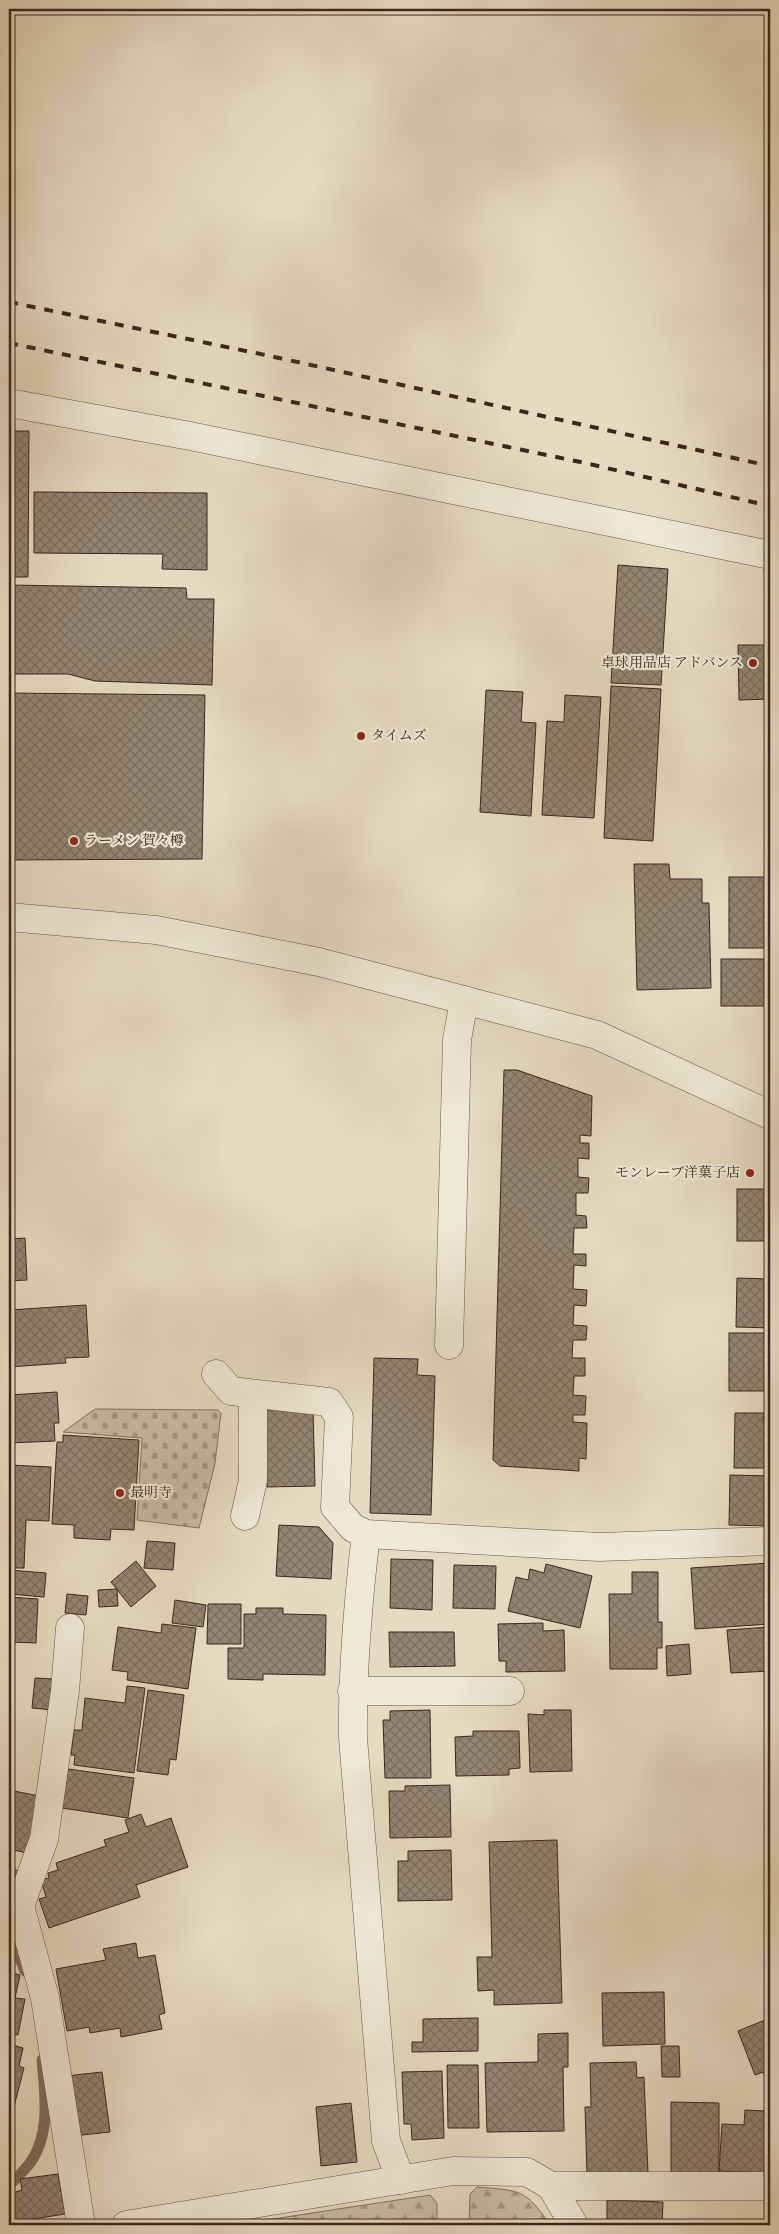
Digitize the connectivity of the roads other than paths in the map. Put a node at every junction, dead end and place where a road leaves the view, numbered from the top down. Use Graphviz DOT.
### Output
graph roads {
  1 [pos="9,404"];
  2 [pos="770,555"];
  3 [pos="9,917"];
  4 [pos="464,1000"];
  5 [pos="770,1116"];
  6 [pos="449,1345"];
  7 [pos="216,1374"];
  8 [pos="252,1394"];
  9 [pos="245,1516"];
  10 [pos="366,1534"];
  11 [pos="770,1541"];
  12 [pos="70,1628"];
  13 [pos="352,1691"];
  14 [pos="510,1691"];
  15 [pos="15,1907"];
  16 [pos="401,2180"];
  17 [pos="550,2186"];
  18 [pos="770,2186"];
  19 [pos="81,2225"];
  20 [pos="126,2225"];
  21 [pos="574,2225"];
  1 -- 2 [label="street"];
  3 -- 4 [label="street"];
  4 -- 5 [label="street"];
  4 -- 6 [label="street"];
  7 -- 8 [label="street"];
  8 -- 9 [label="street"];
  8 -- 10 [label="street"];
  10 -- 11 [label="street"];
  10 -- 13 [label="street"];
  12 -- 15 [label="street"];
  13 -- 14 [label="street"];
  13 -- 16 [label="street"];
  15 -- 19 [label="street"];
  16 -- 17 [label="street"];
  16 -- 20 [label="street"];
  17 -- 18 [label="street"];
  17 -- 21 [label="street"];
}
